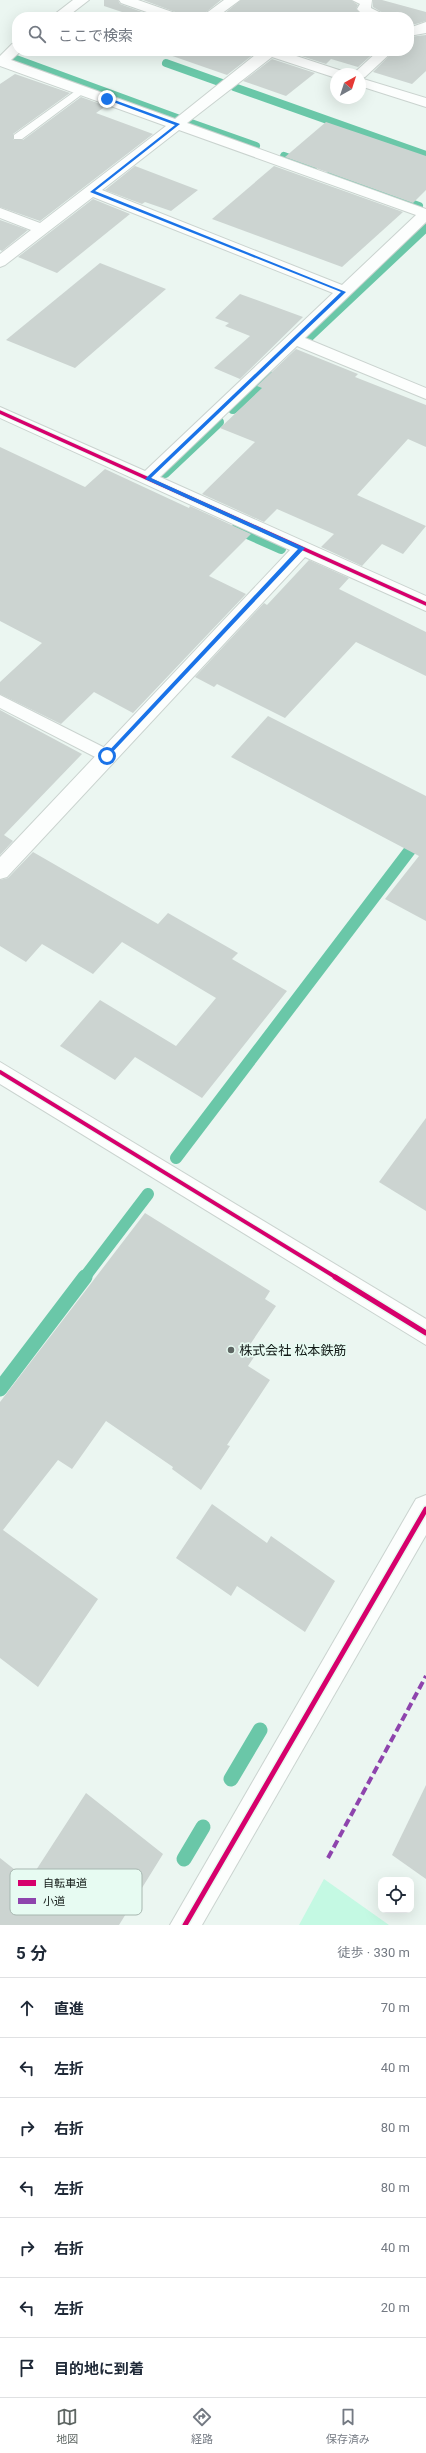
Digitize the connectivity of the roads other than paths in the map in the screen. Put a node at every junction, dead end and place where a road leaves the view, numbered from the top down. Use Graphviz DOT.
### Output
graph roads {
  1 [pos="82,0"];
  2 [pos="126,0"];
  3 [pos="233,0"];
  4 [pos="359,0"];
  5 [pos="65,12"];
  6 [pos="159,12"];
  7 [pos="215,12"];
  8 [pos="368,12"];
  9 [pos="414,27"];
  10 [pos="425,29"];
  11 [pos="414,31"];
  12 [pos="12,51"];
  13 [pos="263,56"];
  14 [pos="281,56"];
  15 [pos="380,56"];
  16 [pos="0,61"];
  17 [pos="366,69"];
  18 [pos="330,72"];
  19 [pos="366,84"];
  20 [pos="82,90"];
  21 [pos="426,103"];
  22 [pos="178,124"];
  23 [pos="18,137"];
  24 [pos="91,191"];
  25 [pos="0,213"];
  26 [pos="426,214"];
  27 [pos="42,229"];
  28 [pos="0,262"];
  29 [pos="344,292"];
  30 [pos="294,339"];
  31 [pos="426,394"];
  32 [pos="0,412"];
  33 [pos="148,479"];
  34 [pos="302,548"];
  35 [pos="426,604"];
  36 [pos="0,701"];
  37 [pos="107,756"];
  38 [pos="0,871"];
  39 [pos="0,1072"];
  40 [pos="426,1333"];
  41 [pos="426,1508"];
  42 [pos="185,1925"];
  1 -- 5 [label="street"];
  2 -- 6 [label="street"];
  3 -- 7 [label="street"];
  4 -- 8 [label="street"];
  9 -- 10 [label="street"];
  10 -- 11 [label="street"];
  12 -- 16 [label="street"];
  13 -- 22 [label="street"];
  14 -- 18 [label="street"];
  15 -- 17 [label="street"];
  16 -- 20 [label="street"];
  19 -- 21 [label="street"];
  20 -- 22 [label="street"];
  20 -- 23 [label="lane"];
  22 -- 24 [label="street"];
  22 -- 26 [label="street"];
  24 -- 27 [label="street"];
  24 -- 29 [label="street"];
  25 -- 27 [label="street"];
  26 -- 29 [label="street"];
  27 -- 28 [label="street"];
  29 -- 30 [label="street"];
  30 -- 31 [label="street"];
  30 -- 33 [label="street"];
  32 -- 33 [label="street"];
  33 -- 34 [label="street"];
  34 -- 35 [label="street"];
  34 -- 37 [label="street"];
  36 -- 37 [label="lane"];
  37 -- 38 [label="street"];
  39 -- 40 [label="street"];
  41 -- 42 [label="street"];
}
